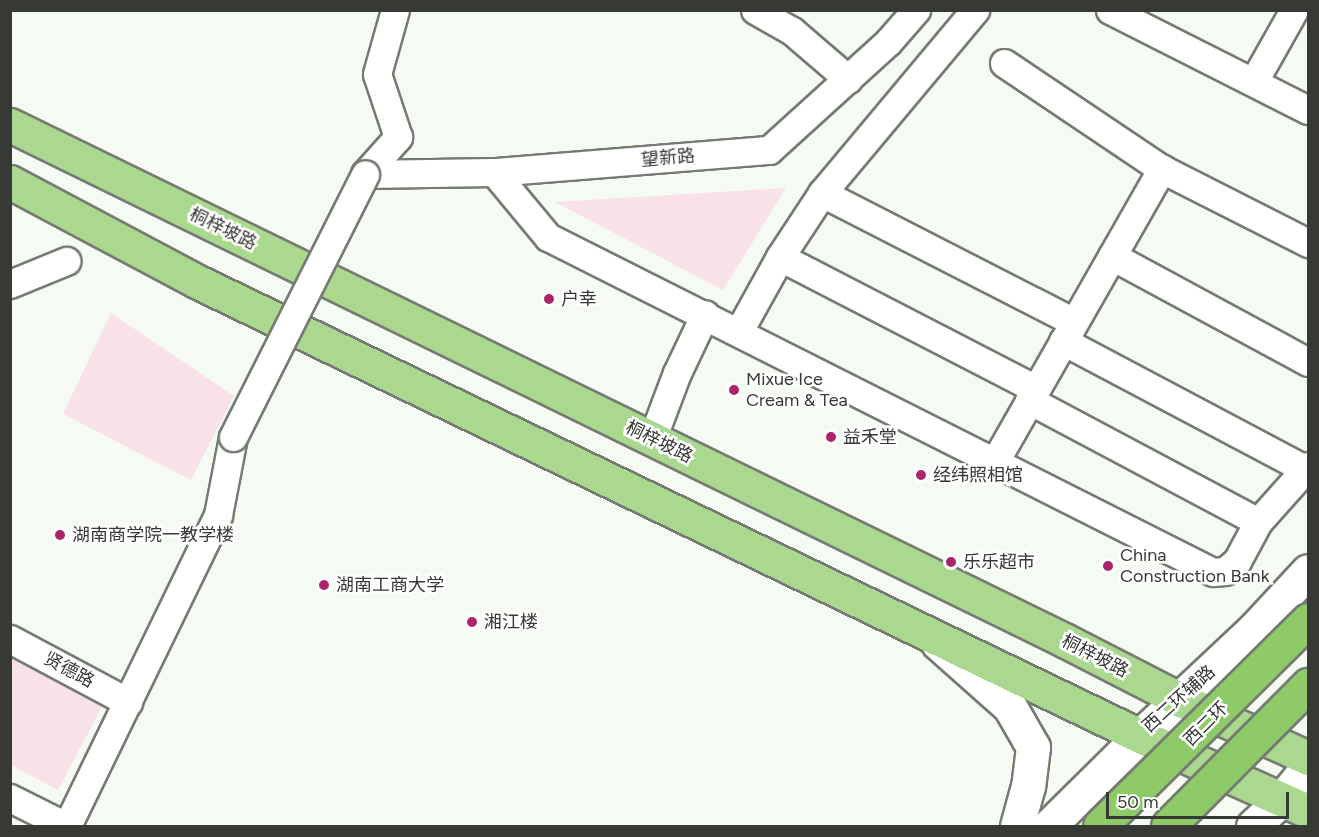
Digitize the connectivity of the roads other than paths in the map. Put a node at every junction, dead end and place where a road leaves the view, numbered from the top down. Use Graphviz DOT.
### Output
graph roads {
  1 [pos="395,10"];
  2 [pos="755,10"];
  3 [pos="916,10"];
  4 [pos="975,10"];
  5 [pos="1110,10"];
  6 [pos="1294,10"];
  7 [pos="1004,63"];
  8 [pos="848,79"];
  9 [pos="1254,81"];
  10 [pos="1308,110"];
  11 [pos="10,125"];
  12 [pos="1162,169"];
  13 [pos="494,172"];
  14 [pos="365,174"];
  15 [pos="10,182"];
  16 [pos="822,193"];
  17 [pos="1308,243"];
  18 [pos="1112,256"];
  19 [pos="780,257"];
  20 [pos="66,261"];
  21 [pos="10,284"];
  22 [pos="705,314"];
  23 [pos="739,331"];
  24 [pos="1069,332"];
  25 [pos="1308,362"];
  26 [pos="1033,395"];
  27 [pos="652,439"];
  28 [pos="994,463"];
  29 [pos="1308,468"];
  30 [pos="1258,522"];
  31 [pos="1308,571"];
  32 [pos="1308,620"];
  33 [pos="927,634"];
  34 [pos="10,639"];
  35 [pos="1308,686"];
  36 [pos="1181,700"];
  37 [pos="128,702"];
  38 [pos="1140,736"];
  39 [pos="1308,758"];
  40 [pos="1308,767"];
  41 [pos="10,798"];
  42 [pos="1295,805"];
  43 [pos="67,826"];
  44 [pos="1017,826"];
  45 [pos="1049,826"];
  46 [pos="1100,826"];
  47 [pos="1168,826"];
  48 [pos="1253,826"];
  1 -- 14 [label="street"];
  2 -- 8 [label="street"];
  3 -- 8 [label="street, 望新路"];
  4 -- 16 [label="street"];
  5 -- 9 [label="street"];
  6 -- 9 [label="street"];
  7 -- 12 [label="street"];
  8 -- 13 [label="street, 望新路"];
  9 -- 10 [label="street"];
  11 -- 27 [label="main road, 桐梓坡路"];
  12 -- 17 [label="street"];
  12 -- 18 [label="street"];
  13 -- 14 [label="street, 望新路"];
  13 -- 22 [label="street"];
  14 -- 37 [label="street, bridge"];
  15 -- 33 [label="main road"];
  16 -- 19 [label="street"];
  16 -- 24 [label="street"];
  18 -- 24 [label="street"];
  18 -- 25 [label="street"];
  19 -- 23 [label="street"];
  19 -- 26 [label="street"];
  20 -- 21 [label="street"];
  22 -- 23 [label="street"];
  22 -- 27 [label="street"];
  23 -- 28 [label="street"];
  24 -- 26 [label="street"];
  24 -- 29 [label="street"];
  26 -- 28 [label="street"];
  26 -- 30 [label="street"];
  27 -- 36 [label="main road, 桐梓坡路"];
  28 -- 30 [label="street"];
  29 -- 30 [label="street"];
  31 -- 36 [label="street, 西二环辅路"];
  32 -- 46 [label="highway, 西二环, bridge"];
  33 -- 38 [label="main road"];
  33 -- 44 [label="street"];
  34 -- 37 [label="street, 贤德路"];
  35 -- 47 [label="highway, bridge"];
  36 -- 38 [label="street, 西二环辅路"];
  36 -- 39 [label="main road, 桐梓坡路"];
  37 -- 43 [label="street"];
  38 -- 42 [label="main road"];
  38 -- 45 [label="street, 西二环辅路"];
  40 -- 42 [label="street"];
  41 -- 43 [label="street"];
  42 -- 48 [label="street"];
}
